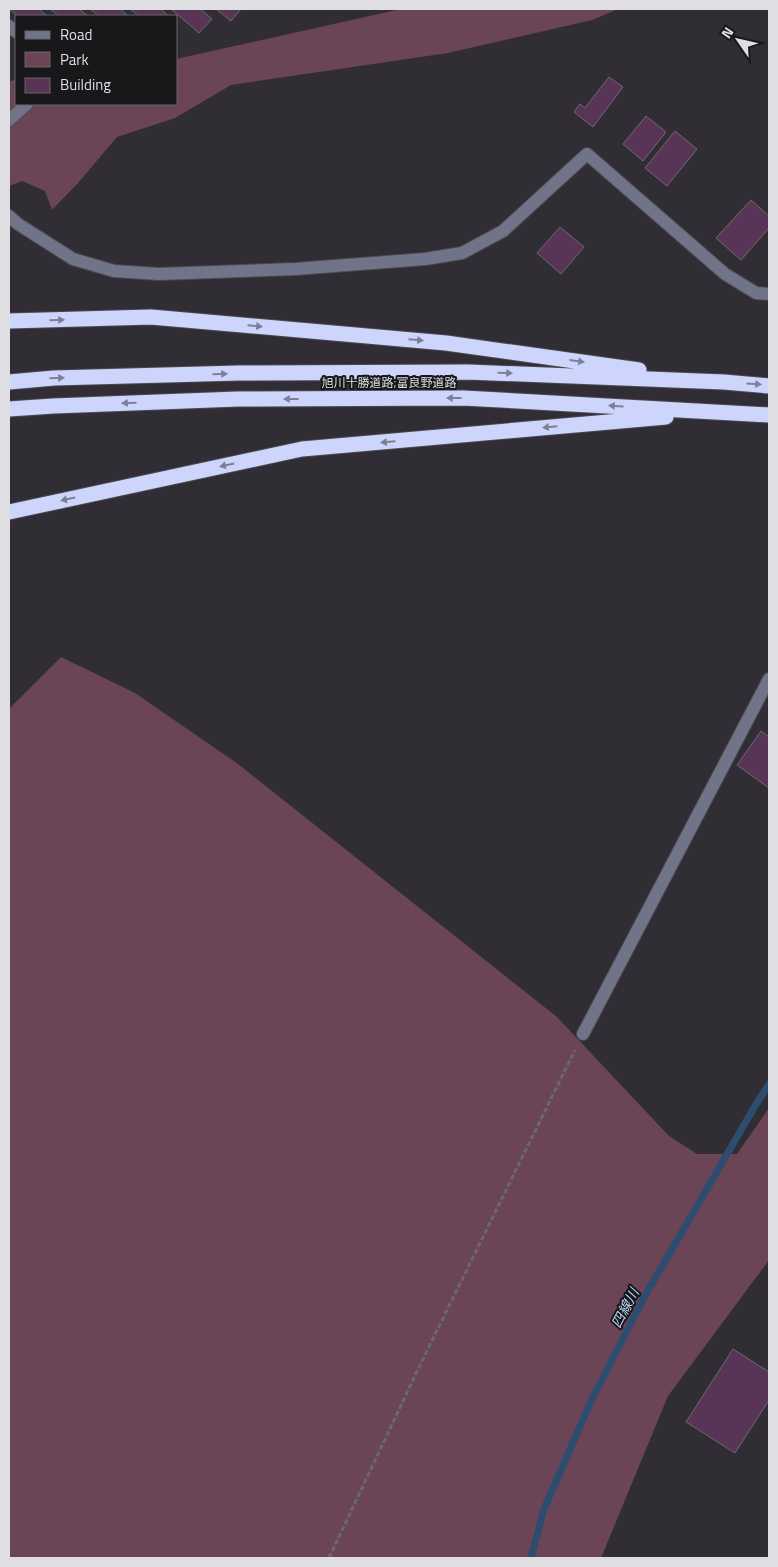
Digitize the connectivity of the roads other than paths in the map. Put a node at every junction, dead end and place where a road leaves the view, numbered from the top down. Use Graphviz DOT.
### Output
graph roads {
  1 [pos="26,105"];
  2 [pos="9,120"];
  3 [pos="9,216"];
  4 [pos="769,294"];
  5 [pos="9,321"];
  6 [pos="9,382"];
  7 [pos="724,382"];
  8 [pos="769,386"];
  9 [pos="9,409"];
  10 [pos="720,412"];
  11 [pos="769,415"];
  12 [pos="9,512"];
  13 [pos="769,679"];
  14 [pos="584,1034"];
  1 -- 2 [label="street"];
  3 -- 4 [label="street"];
  5 -- 7 [label="highway, one-way"];
  6 -- 7 [label="highway, 旭川十勝道路;富良野道路, one-way"];
  7 -- 8 [label="highway, 旭川十勝道路;富良野道路, one-way"];
  10 -- 9 [label="highway, 旭川十勝道路;富良野道路, one-way"];
  10 -- 11 [label="highway, 旭川十勝道路;富良野道路"];
  10 -- 12 [label="highway, one-way"];
  13 -- 14 [label="street"];
}
